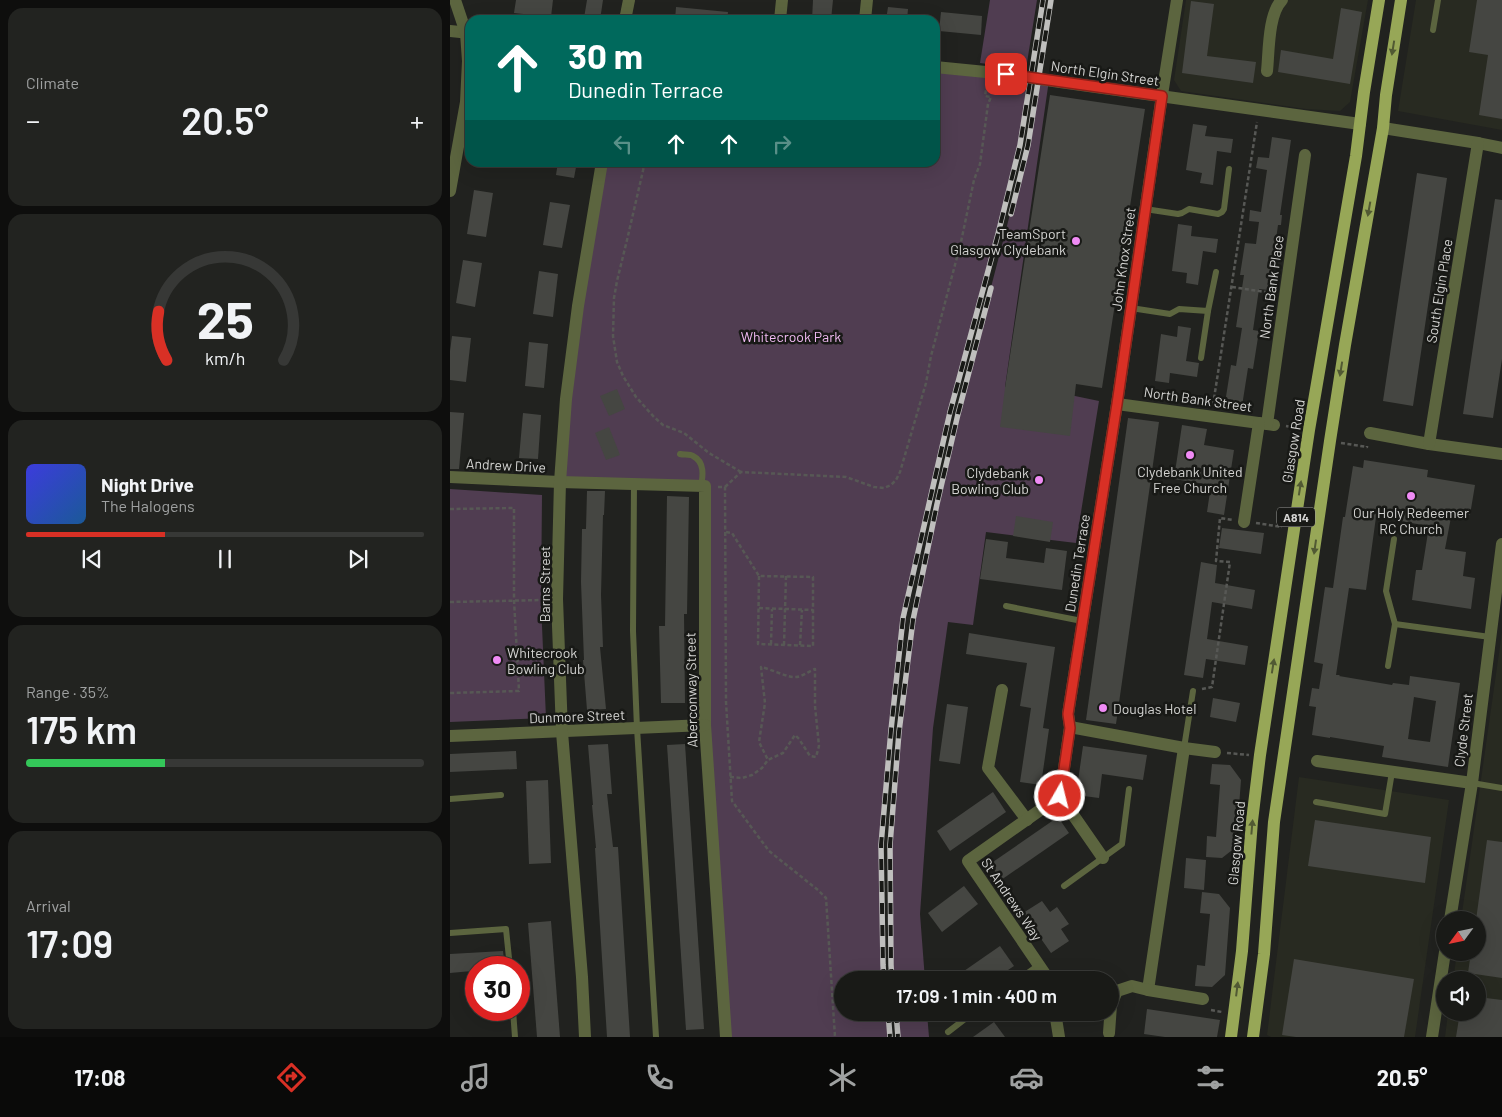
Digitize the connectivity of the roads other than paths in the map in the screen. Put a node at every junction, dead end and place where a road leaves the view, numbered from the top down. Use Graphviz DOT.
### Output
graph roads {
  1 [pos="455,0"];
  2 [pos="629,0"];
  3 [pos="782,0"];
  4 [pos="867,0"];
  5 [pos="1177,0"];
  6 [pos="1282,0"];
  7 [pos="1379,0"];
  8 [pos="1401,0"];
  9 [pos="1438,0"];
  10 [pos="626,15"];
  11 [pos="780,15"];
  12 [pos="866,15"];
  13 [pos="465,25"];
  14 [pos="1433,30"];
  15 [pos="450,31"];
  16 [pos="465,33"];
  17 [pos="940,68"];
  18 [pos="1267,71"];
  19 [pos="1162,96"];
  20 [pos="465,108"];
  21 [pos="1360,124"];
  22 [pos="1384,128"];
  23 [pos="1478,143"];
  24 [pos="1502,148"];
  25 [pos="1305,155"];
  26 [pos="601,167"];
  27 [pos="1229,169"];
  28 [pos="450,191"];
  29 [pos="1145,209"];
  30 [pos="1216,272"];
  31 [pos="1131,308"];
  32 [pos="1208,311"];
  33 [pos="1201,358"];
  34 [pos="1117,404"];
  35 [pos="1267,424"];
  36 [pos="1370,433"];
  37 [pos="1430,444"];
  38 [pos="680,454"];
  39 [pos="1502,454"];
  40 [pos="450,477"];
  41 [pos="560,482"];
  42 [pos="634,484"];
  43 [pos="703,486"];
  44 [pos="1244,522"];
  45 [pos="1394,539"];
  46 [pos="1502,544"];
  47 [pos="1006,606"];
  48 [pos="1082,621"];
  49 [pos="1395,624"];
  50 [pos="1490,637"];
  51 [pos="1388,666"];
  52 [pos="1002,690"];
  53 [pos="1193,691"];
  54 [pos="705,726"];
  55 [pos="636,728"];
  56 [pos="1070,728"];
  57 [pos="562,732"];
  58 [pos="450,736"];
  59 [pos="1184,748"];
  60 [pos="1215,752"];
  61 [pos="1317,761"];
  62 [pos="1392,772"];
  63 [pos="1472,783"];
  64 [pos="1502,788"];
  65 [pos="1129,789"];
  66 [pos="501,795"];
  67 [pos="1060,796"];
  68 [pos="450,799"];
  69 [pos="1316,802"];
  70 [pos="1027,820"];
  71 [pos="1103,858"];
  72 [pos="1064,886"];
  73 [pos="1451,911"];
  74 [pos="450,933"];
  75 [pos="509,956"];
  76 [pos="1444,961"];
  77 [pos="1039,965"];
  78 [pos="1031,971"];
  79 [pos="1043,971"];
  80 [pos="1148,990"];
  81 [pos="1203,999"];
  82 [pos="514,1021"];
  83 [pos="962,1021"];
  84 [pos="1056,1021"];
  85 [pos="948,1032"];
  86 [pos="1109,1033"];
  87 [pos="515,1037"];
  88 [pos="585,1037"];
  89 [pos="656,1037"];
  90 [pos="726,1037"];
  91 [pos="1059,1037"];
  92 [pos="1231,1037"];
  93 [pos="1253,1037"];
  94 [pos="1432,1037"];
  1 -- 13 [label="street"];
  2 -- 10 [label="street"];
  3 -- 11 [label="street"];
  4 -- 12 [label="street"];
  5 -- 19 [label="street, John Knox Street"];
  6 -- 18 [label="street"];
  7 -- 21 [label="main road, Glasgow Road / A814"];
  8 -- 22 [label="main road, A814, one-way"];
  9 -- 14 [label="lane"];
  15 -- 16 [label="street"];
  17 -- 19 [label="street, North Elgin Street, bridge"];
  19 -- 21 [label="street, North Elgin Street"];
  19 -- 29 [label="street, John Knox Street"];
  20 -- 28 [label="street"];
  21 -- 22 [label="main road"];
  92 -- 21 [label="main road, Glasgow Road / A814, one-way"];
  22 -- 23 [label="street"];
  22 -- 93 [label="main road, A814, one-way"];
  23 -- 24 [label="street"];
  23 -- 37 [label="street, South Elgin Place"];
  25 -- 35 [label="street, North Bank Place"];
  26 -- 41 [label="street, Barns Street"];
  27 -- 29 [label="lane"];
  29 -- 31 [label="street, John Knox Street"];
  30 -- 32 [label="lane"];
  31 -- 32 [label="lane"];
  31 -- 34 [label="street, John Knox Street"];
  32 -- 33 [label="lane"];
  34 -- 35 [label="street, North Bank Street"];
  34 -- 48 [label="street, Dunedin Terrace"];
  35 -- 44 [label="street, North Bank Place"];
  36 -- 37 [label="street"];
  37 -- 39 [label="street"];
  38 -- 43 [label="lane"];
  40 -- 41 [label="street, Andrew Drive"];
  41 -- 42 [label="street"];
  41 -- 57 [label="street, Barns Street"];
  42 -- 43 [label="street"];
  42 -- 55 [label="lane"];
  43 -- 54 [label="street, Aberconway Street"];
  45 -- 49 [label="lane"];
  46 -- 50 [label="street, Clyde Street"];
  47 -- 48 [label="lane"];
  48 -- 56 [label="street, Dunedin Terrace"];
  49 -- 50 [label="lane"];
  49 -- 51 [label="lane"];
  50 -- 63 [label="street, Clyde Street"];
  52 -- 70 [label="street"];
  53 -- 59 [label="lane"];
  54 -- 55 [label="street, Dunmore Street"];
  54 -- 90 [label="street, Aberconway Street"];
  55 -- 57 [label="street, Dunmore Street"];
  55 -- 89 [label="lane"];
  56 -- 59 [label="street"];
  56 -- 67 [label="street"];
  57 -- 58 [label="street, Dunmore Street"];
  57 -- 88 [label="street, Barns Street"];
  59 -- 60 [label="street"];
  59 -- 80 [label="street"];
  61 -- 62 [label="street"];
  62 -- 63 [label="street"];
  62 -- 69 [label="lane"];
  63 -- 64 [label="lane"];
  63 -- 73 [label="street, Clyde Street"];
  65 -- 71 [label="lane"];
  66 -- 68 [label="lane"];
  67 -- 70 [label="street, St Andrews Way"];
  67 -- 71 [label="street"];
  70 -- 77 [label="street, St Andrews Way"];
  71 -- 72 [label="lane"];
  74 -- 75 [label="lane"];
  76 -- 94 [label="street"];
  77 -- 78 [label="lane"];
  77 -- 79 [label="street, St Andrews Way"];
  80 -- 81 [label="street"];
  80 -- 86 [label="street"];
  82 -- 87 [label="lane"];
  83 -- 85 [label="lane"];
  84 -- 91 [label="street"];
}
